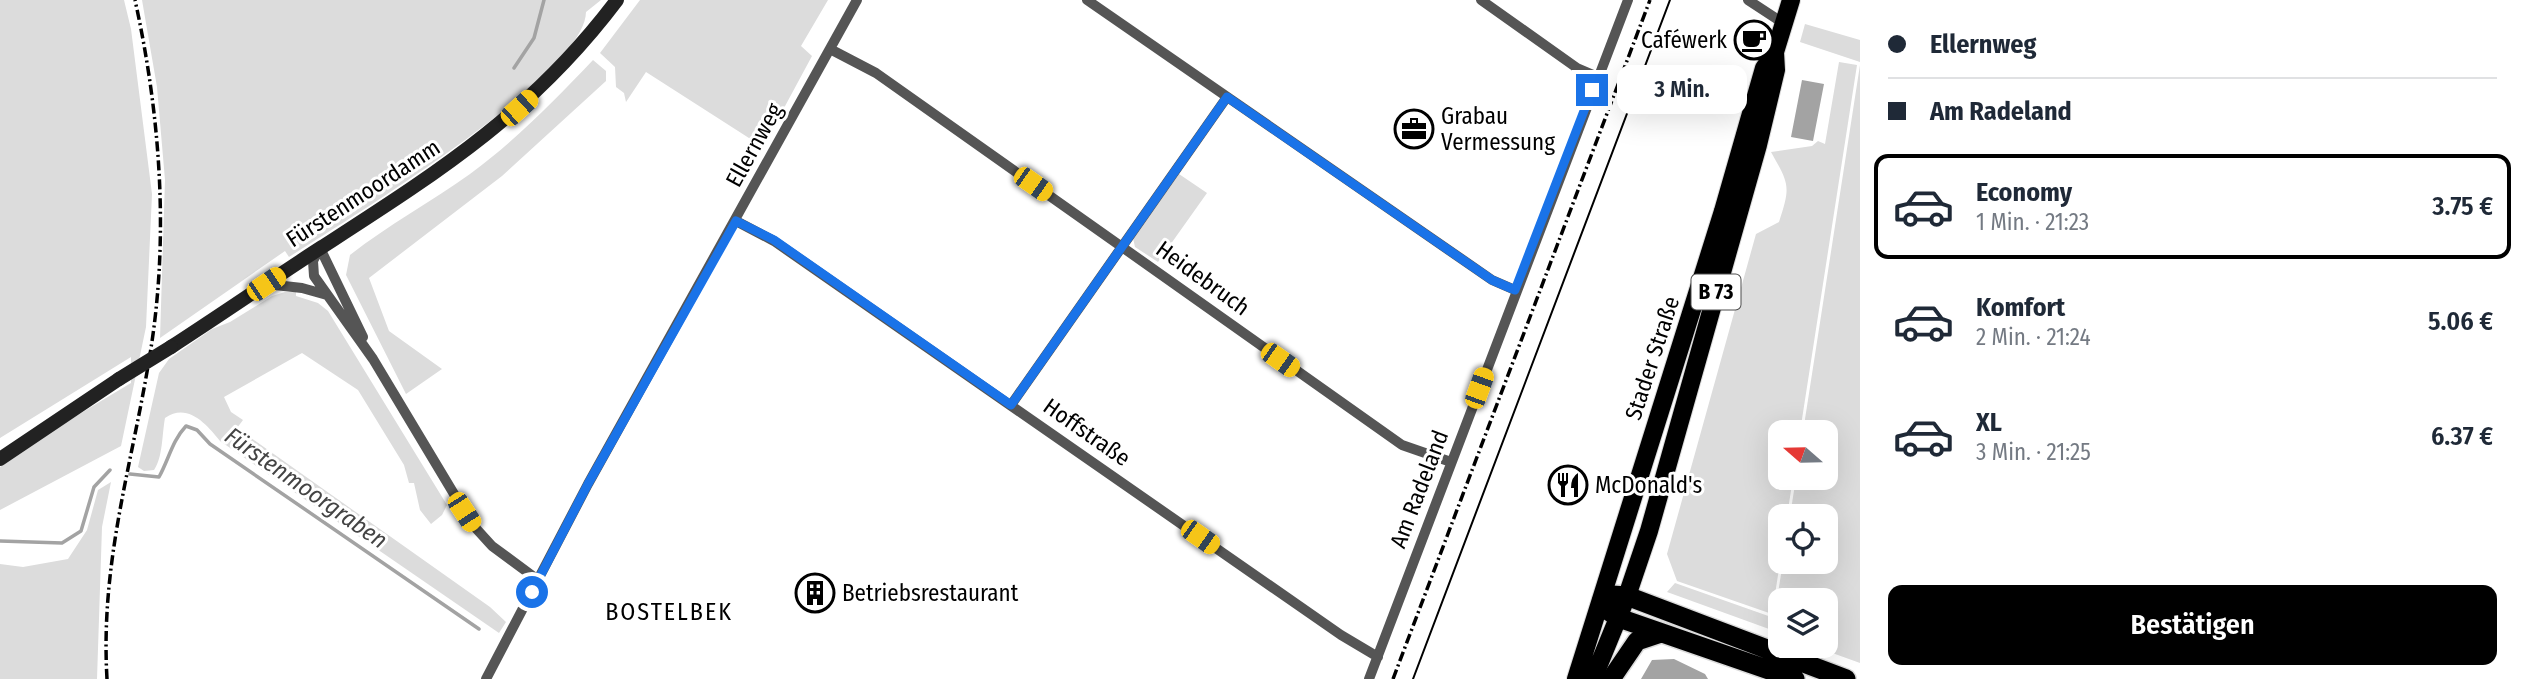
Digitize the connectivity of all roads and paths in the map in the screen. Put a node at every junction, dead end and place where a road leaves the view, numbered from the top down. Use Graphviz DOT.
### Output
graph roads {
  1 [pos="617,0"];
  2 [pos="857,0"];
  3 [pos="1087,0"];
  4 [pos="1480,0"];
  5 [pos="1628,0"];
  6 [pos="1748,0"];
  7 [pos="1791,0"];
  8 [pos="1783,23"];
  9 [pos="830,49"];
  10 [pos="1775,52"];
  11 [pos="1598,77"];
  12 [pos="1227,97"];
  13 [pos="736,221"];
  14 [pos="1123,247"];
  15 [pos="320,248"];
  16 [pos="266,284"];
  17 [pos="1515,290"];
  18 [pos="327,295"];
  19 [pos="373,359"];
  20 [pos="1011,405"];
  21 [pos="0,459"];
  22 [pos="1451,462"];
  23 [pos="538,580"];
  24 [pos="1627,596"];
  25 [pos="1602,600"];
  26 [pos="1619,618"];
  27 [pos="1661,633"];
  28 [pos="1378,657"];
  29 [pos="486,679"];
  30 [pos="1369,679"];
  31 [pos="1576,679"];
  32 [pos="1593,679"];
  33 [pos="1611,679"];
  34 [pos="1796,679"];
  35 [pos="1846,679"];
  1 -- 15 [label="main road, Fürstenmoordamm"];
  2 -- 9 [label="street, Ellernweg"];
  3 -- 12 [label="street"];
  4 -- 11 [label="street"];
  5 -- 11 [label="street, Am Radeland"];
  6 -- 8 [label="street"];
  7 -- 8 [label="main road, Stader Straße / B 73"];
  8 -- 10 [label="main road, Stader Straße / B 73"];
  9 -- 13 [label="street, Ellernweg"];
  9 -- 14 [label="street, Heidebruch"];
  10 -- 24 [label="main road, Stader Straße / B 73"];
  10 -- 25 [label="main road, Stader Straße / B 73"];
  11 -- 17 [label="street, Am Radeland"];
  12 -- 14 [label="street"];
  12 -- 17 [label="street"];
  13 -- 20 [label="street, Hoffstraße"];
  13 -- 23 [label="street, Ellernweg"];
  14 -- 20 [label="street"];
  14 -- 22 [label="street, Heidebruch"];
  15 -- 16 [label="main road, Fürstenmoordamm"];
  15 -- 18 [label="street"];
  15 -- 19 [label="street"];
  16 -- 18 [label="street"];
  16 -- 21 [label="main road, Fürstenmoordamm, bridge"];
  17 -- 22 [label="street, Am Radeland"];
  18 -- 19 [label="street"];
  19 -- 23 [label="street"];
  20 -- 28 [label="street, Hoffstraße"];
  22 -- 28 [label="street, Am Radeland"];
  23 -- 29 [label="street, Ellernweg"];
  24 -- 25 [label="highway"];
  24 -- 26 [label="main road, Stader Straße / B 73"];
  24 -- 35 [label="highway"];
  25 -- 26 [label="highway"];
  25 -- 31 [label="main road, Stader Straße / B 73"];
  26 -- 27 [label="highway"];
  26 -- 32 [label="main road, Stader Straße / B 73"];
  27 -- 33 [label="highway"];
  27 -- 34 [label="highway"];
  28 -- 30 [label="street, Am Radeland"];
}
